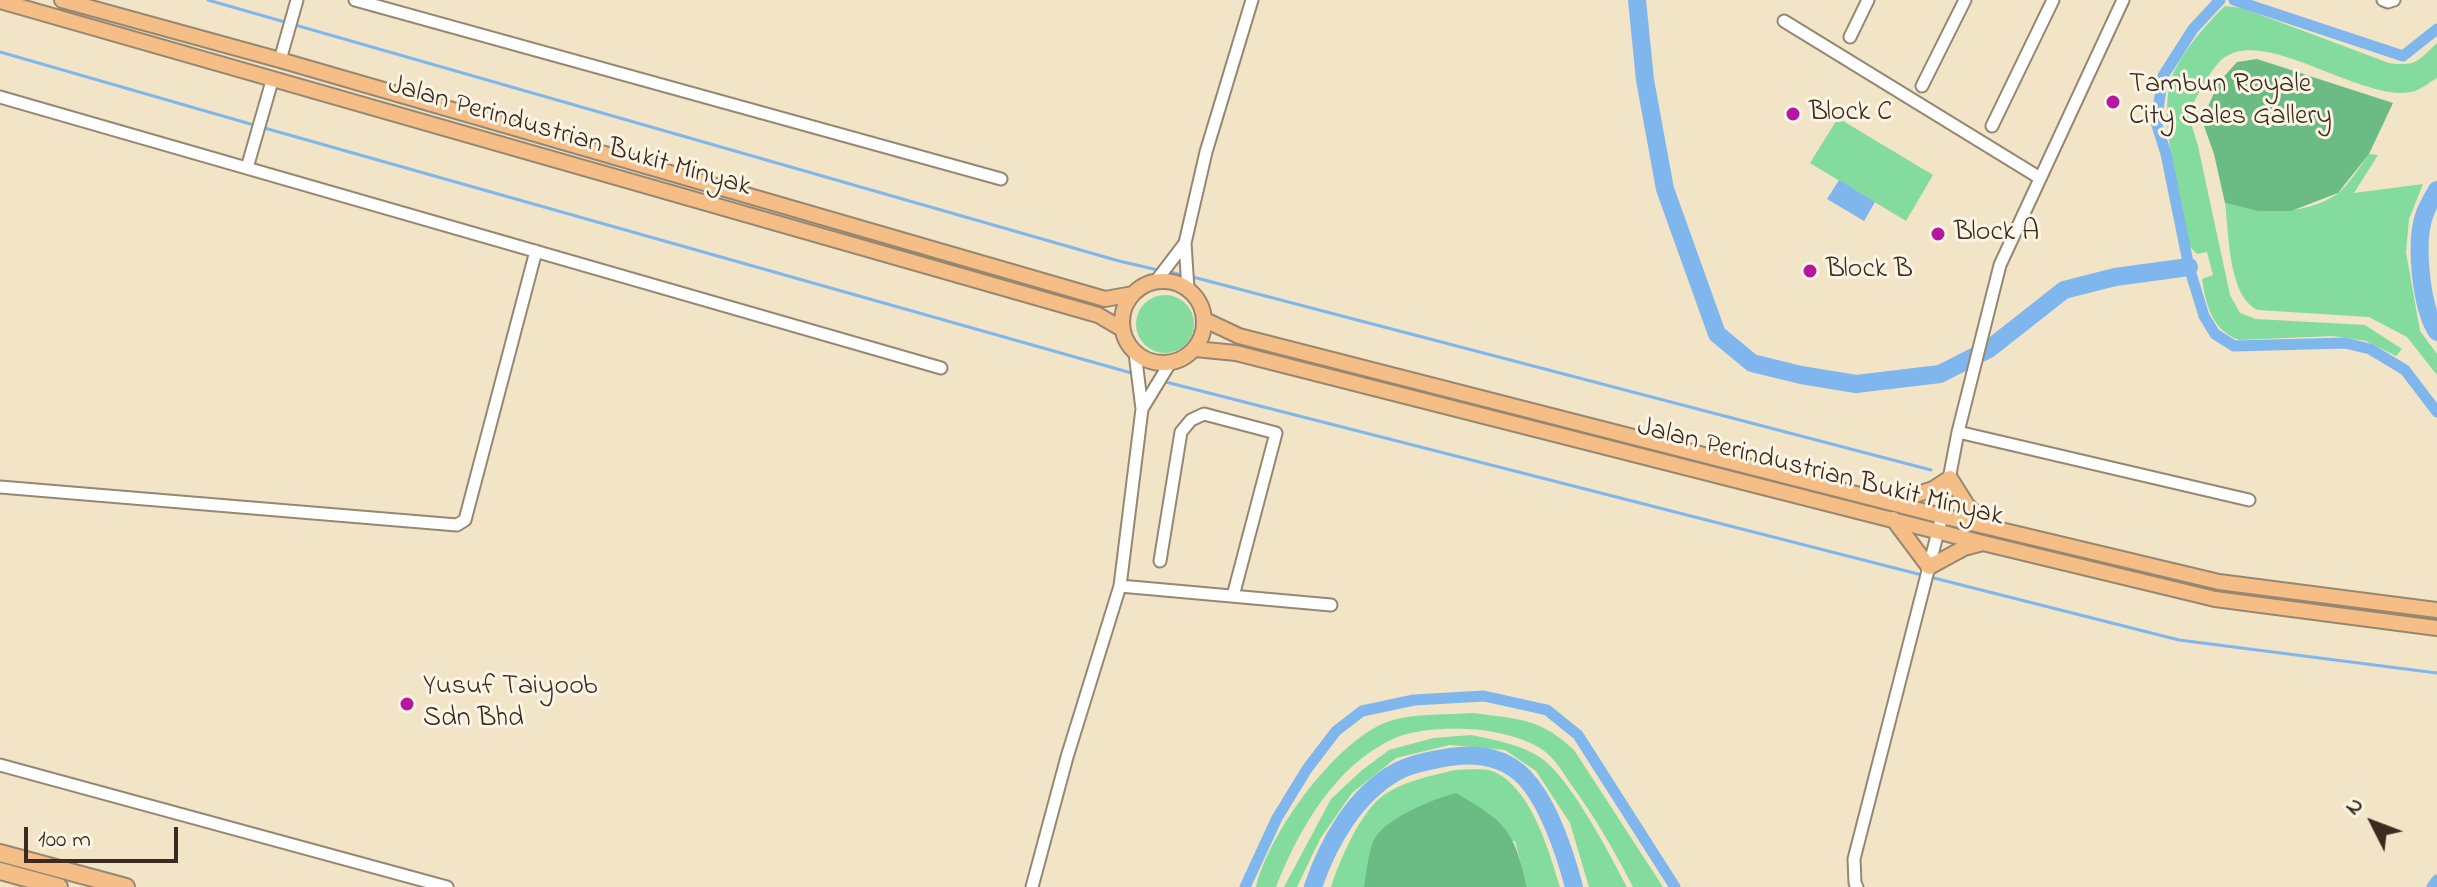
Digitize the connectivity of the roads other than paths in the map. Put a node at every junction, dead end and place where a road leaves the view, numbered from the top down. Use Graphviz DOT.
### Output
graph roads {
  1 [pos="62,0"];
  2 [pos="297,0"];
  3 [pos="355,0"];
  4 [pos="1252,0"];
  5 [pos="1868,0"];
  6 [pos="1965,0"];
  7 [pos="2053,0"];
  8 [pos="2123,0"];
  9 [pos="2383,0"];
  10 [pos="2394,0"];
  11 [pos="0,1"];
  12 [pos="1784,21"];
  13 [pos="1850,37"];
  14 [pos="281,54"];
  15 [pos="271,86"];
  16 [pos="1922,86"];
  17 [pos="0,97"];
  18 [pos="1992,126"];
  19 [pos="249,163"];
  20 [pos="2040,178"];
  21 [pos="1001,179"];
  22 [pos="1185,243"];
  23 [pos="536,251"];
  24 [pos="1163,273"];
  25 [pos="1188,284"];
  26 [pos="1133,294"];
  27 [pos="1205,320"];
  28 [pos="1122,329"];
  29 [pos="1195,349"];
  30 [pos="1135,359"];
  31 [pos="941,368"];
  32 [pos="1167,369"];
  33 [pos="1142,409"];
  34 [pos="1958,432"];
  35 [pos="1950,478"];
  36 [pos="0,487"];
  37 [pos="2249,500"];
  38 [pos="1893,502"];
  39 [pos="1893,519"];
  40 [pos="1940,523"];
  41 [pos="1988,527"];
  42 [pos="1983,543"];
  43 [pos="1160,561"];
  44 [pos="1927,573"];
  45 [pos="1120,586"];
  46 [pos="1233,596"];
  47 [pos="1331,605"];
  48 [pos="2437,610"];
  49 [pos="2437,628"];
  50 [pos="0,765"];
  51 [pos="0,853"];
  52 [pos="0,871"];
  53 [pos="59,887"];
  54 [pos="126,887"];
  55 [pos="447,887"];
  56 [pos="1032,887"];
  57 [pos="1857,887"];
  1 -- 14 [label="main road, Jalan Perindustrian Bukit Minyak"];
  2 -- 14 [label="street"];
  3 -- 21 [label="street"];
  4 -- 22 [label="street"];
  5 -- 13 [label="street"];
  6 -- 16 [label="street"];
  7 -- 18 [label="street"];
  8 -- 20 [label="street"];
  9 -- 10 [label="street"];
  11 -- 15 [label="main road, Jalan Perindustrian Bukit Minyak"];
  12 -- 20 [label="street"];
  14 -- 26 [label="main road, Jalan Perindustrian Bukit Minyak"];
  15 -- 19 [label="street"];
  15 -- 28 [label="main road, Jalan Perindustrian Bukit Minyak"];
  17 -- 19 [label="street"];
  19 -- 23 [label="street"];
  20 -- 34 [label="street"];
  22 -- 24 [label="street"];
  22 -- 25 [label="street"];
  23 -- 31 [label="street"];
  23 -- 36 [label="street"];
  24 -- 25 [label="main road"];
  24 -- 26 [label="main road"];
  25 -- 27 [label="main road"];
  26 -- 28 [label="main road"];
  27 -- 29 [label="main road"];
  27 -- 38 [label="main road, Jalan Perindustrian Bukit Minyak"];
  28 -- 30 [label="main road"];
  29 -- 32 [label="main road"];
  29 -- 39 [label="main road, Jalan Perindustrian Bukit Minyak"];
  30 -- 32 [label="main road"];
  30 -- 33 [label="street"];
  32 -- 33 [label="street"];
  33 -- 45 [label="street"];
  34 -- 35 [label="street"];
  34 -- 37 [label="street"];
  35 -- 38 [label="main road"];
  35 -- 40 [label="street"];
  35 -- 41 [label="main road"];
  38 -- 40 [label="main road, Jalan Perindustrian Bukit Minyak"];
  39 -- 40 [label="main road, Jalan Perindustrian Bukit Minyak"];
  39 -- 44 [label="main road"];
  40 -- 41 [label="main road, Jalan Perindustrian Bukit Minyak"];
  40 -- 42 [label="main road, Jalan Perindustrian Bukit Minyak"];
  40 -- 44 [label="street"];
  41 -- 48 [label="main road, Jalan Perindustrian Bukit Minyak"];
  42 -- 44 [label="main road"];
  42 -- 49 [label="main road, Jalan Perindustrian Bukit Minyak"];
  43 -- 46 [label="street"];
  44 -- 57 [label="street"];
  45 -- 46 [label="street"];
  45 -- 56 [label="street"];
  46 -- 47 [label="street"];
  50 -- 55 [label="street"];
  51 -- 54 [label="highway"];
  52 -- 53 [label="highway"];
}
